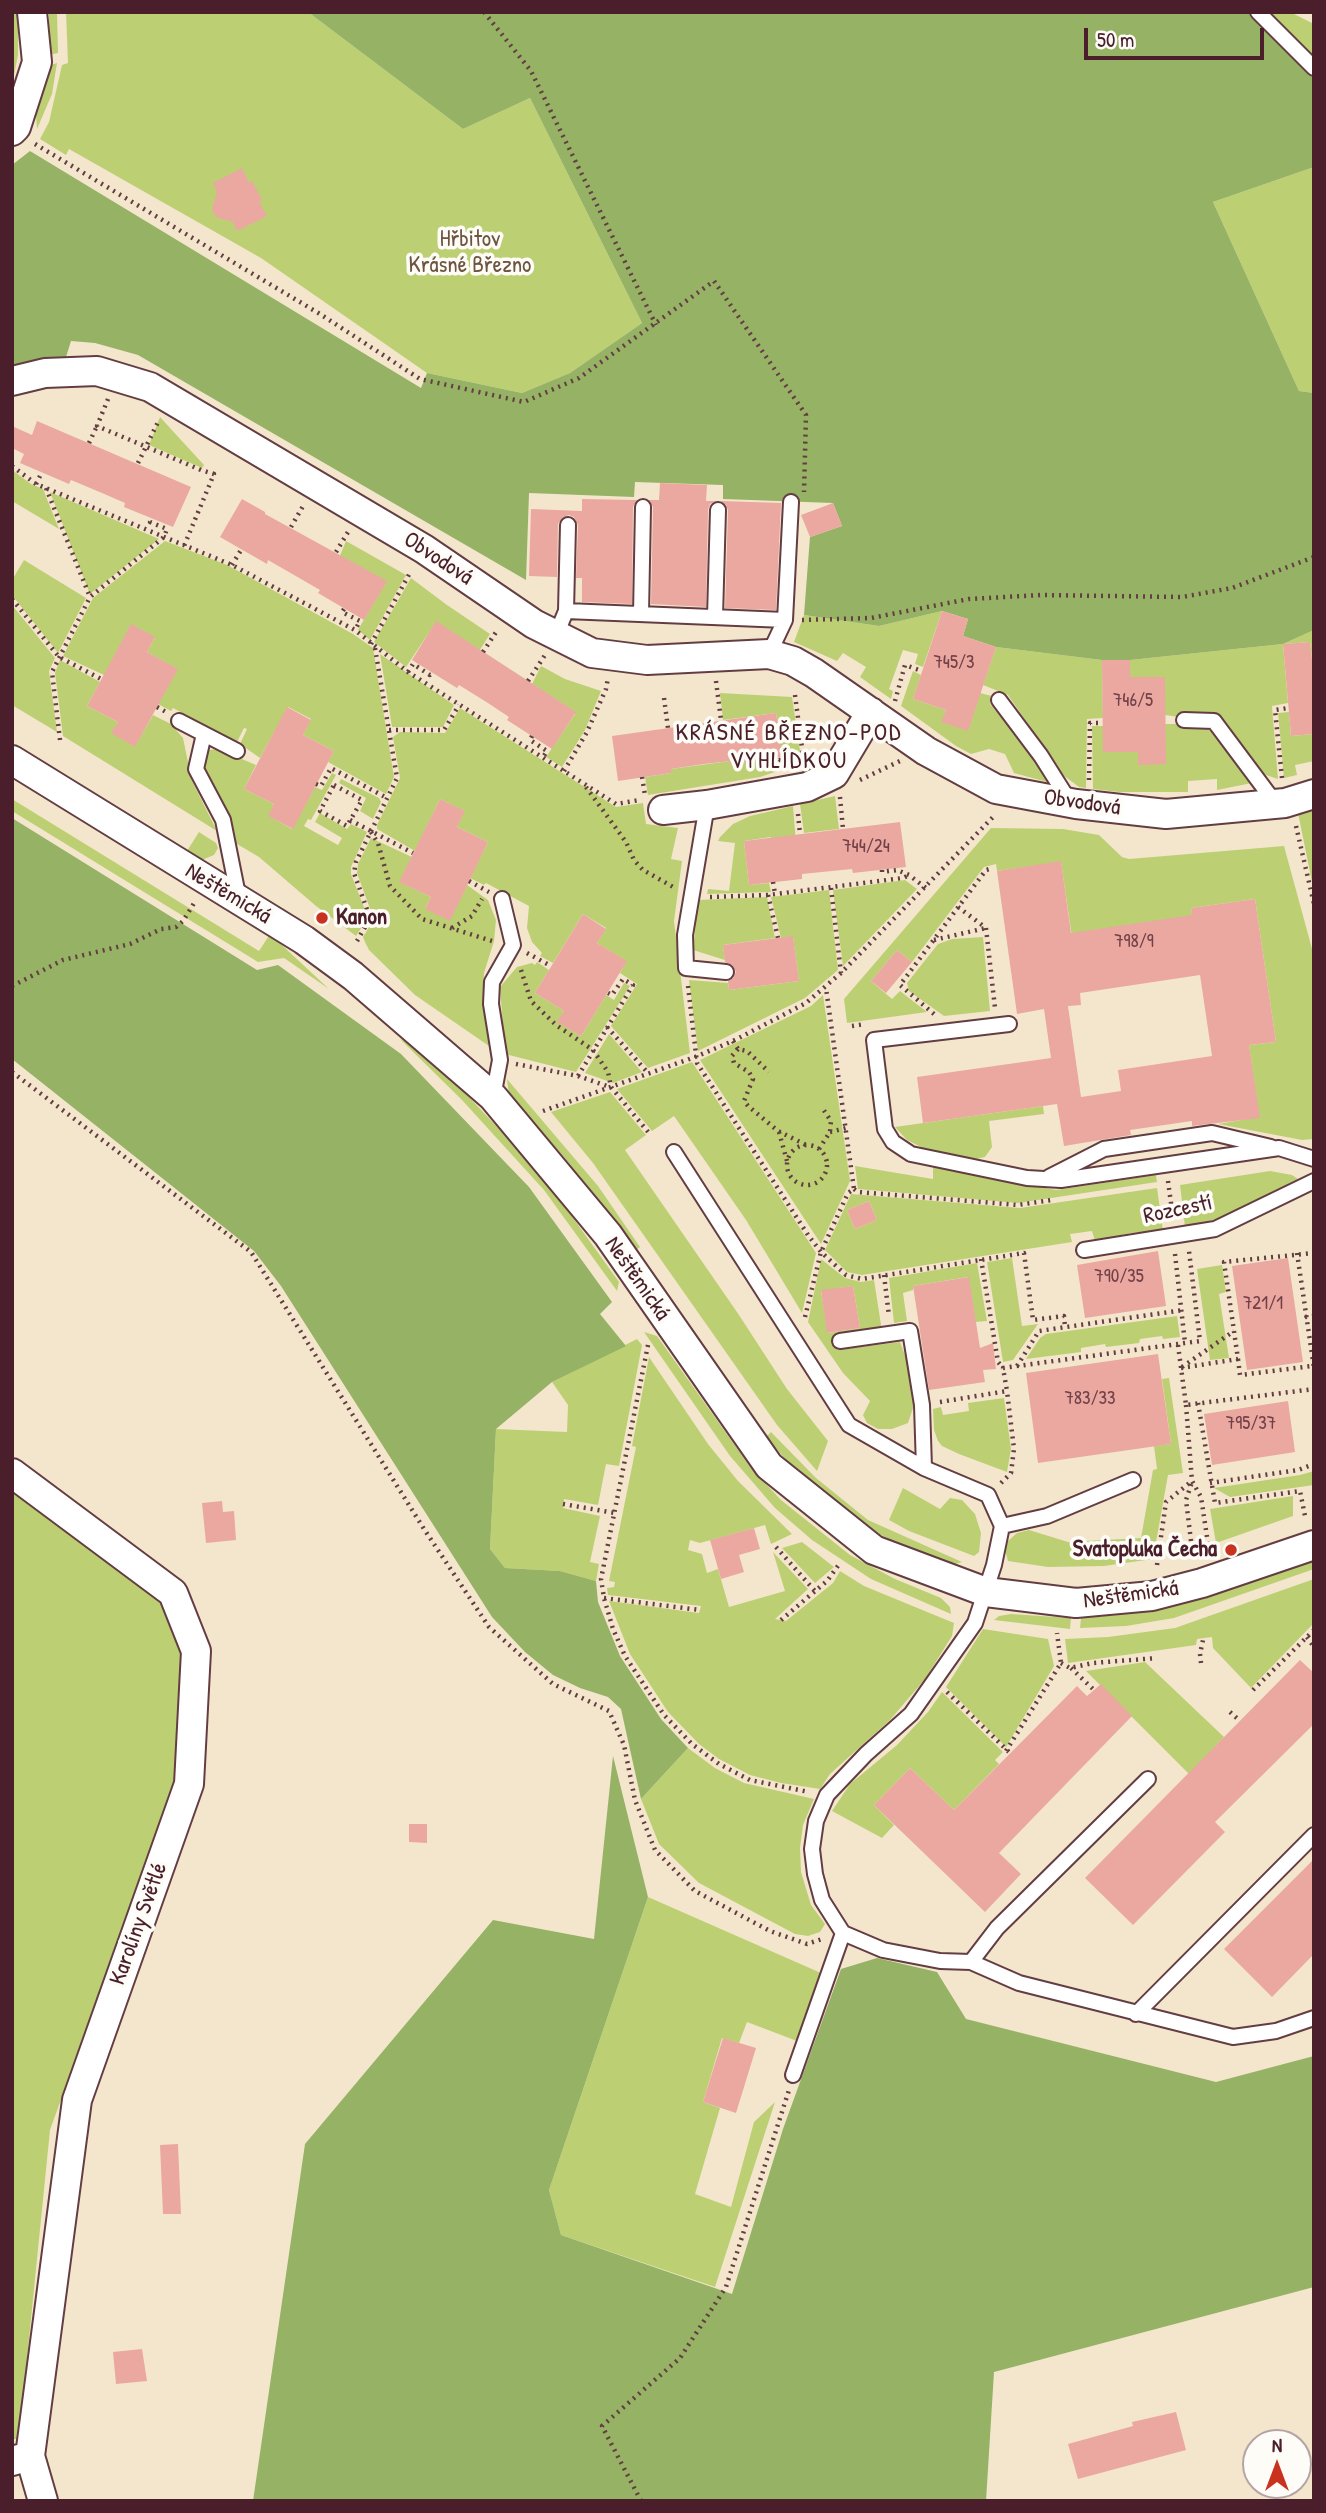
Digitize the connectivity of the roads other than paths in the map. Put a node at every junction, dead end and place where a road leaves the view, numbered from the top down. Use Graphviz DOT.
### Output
graph roads {
  1 [pos="32,12"];
  2 [pos="1258,12"];
  3 [pos="1314,68"];
  4 [pos="14,129"];
  5 [pos="12,381"];
  6 [pos="791,502"];
  7 [pos="643,506"];
  8 [pos="718,510"];
  9 [pos="568,525"];
  10 [pos="641,614"];
  11 [pos="715,617"];
  12 [pos="785,620"];
  13 [pos="561,623"];
  14 [pos="769,654"];
  15 [pos="999,700"];
  16 [pos="871,712"];
  17 [pos="1184,720"];
  18 [pos="179,721"];
  19 [pos="204,734"];
  20 [pos="237,751"];
  21 [pos="12,760"];
  22 [pos="1292,801"];
  23 [pos="708,805"];
  24 [pos="1080,805"];
  25 [pos="663,810"];
  26 [pos="502,899"];
  27 [pos="239,901"];
  28 [pos="726,972"];
  29 [pos="1009,1024"];
  30 [pos="493,1097"];
  31 [pos="1279,1149"];
  32 [pos="674,1152"];
  33 [pos="1314,1159"];
  34 [pos="1046,1179"];
  35 [pos="1314,1181"];
  36 [pos="1084,1250"];
  37 [pos="840,1341"];
  38 [pos="924,1468"];
  39 [pos="12,1473"];
  40 [pos="1133,1480"];
  41 [pos="1002,1526"];
  42 [pos="1314,1545"];
  43 [pos="986,1592"];
  44 [pos="1148,1779"];
  45 [pos="1314,1835"];
  46 [pos="843,1933"];
  47 [pos="971,1962"];
  48 [pos="1136,2014"];
  49 [pos="1314,2018"];
  50 [pos="793,2076"];
  51 [pos="21,2459"];
  52 [pos="43,2501"];
  1 -- 4 [label="street"];
  2 -- 3 [label="lane"];
  5 -- 13 [label="street, Obvodová"];
  6 -- 12 [label="lane"];
  7 -- 10 [label="lane"];
  8 -- 11 [label="lane"];
  9 -- 13 [label="lane"];
  10 -- 11 [label="lane"];
  10 -- 13 [label="lane"];
  11 -- 12 [label="lane"];
  12 -- 14 [label="lane"];
  13 -- 14 [label="street, Obvodová"];
  14 -- 16 [label="street, Obvodová"];
  15 -- 24 [label="lane"];
  16 -- 23 [label="street"];
  16 -- 24 [label="street, Obvodová"];
  17 -- 22 [label="lane"];
  18 -- 19 [label="lane"];
  19 -- 20 [label="lane"];
  19 -- 27 [label="lane"];
  21 -- 27 [label="street, Neštěmická"];
  22 -- 24 [label="street, Obvodová"];
  23 -- 25 [label="street"];
  23 -- 28 [label="lane"];
  26 -- 30 [label="lane"];
  27 -- 30 [label="street, Neštěmická"];
  29 -- 34 [label="lane"];
  30 -- 43 [label="street, Neštěmická"];
  31 -- 33 [label="lane"];
  31 -- 34 [label="lane"];
  31 -- 34 [label="lane"];
  32 -- 38 [label="lane"];
  35 -- 36 [label="lane, Rozcestí"];
  37 -- 38 [label="lane"];
  38 -- 41 [label="lane"];
  39 -- 51 [label="street, Karolíny Světlé"];
  40 -- 41 [label="lane"];
  41 -- 43 [label="lane"];
  42 -- 43 [label="street, Neštěmická"];
  43 -- 46 [label="lane"];
  44 -- 47 [label="lane"];
  45 -- 48 [label="lane"];
  46 -- 47 [label="lane"];
  46 -- 50 [label="lane"];
  47 -- 48 [label="lane"];
  48 -- 49 [label="lane"];
  51 -- 52 [label="street, Karolíny Světlé"];
}
